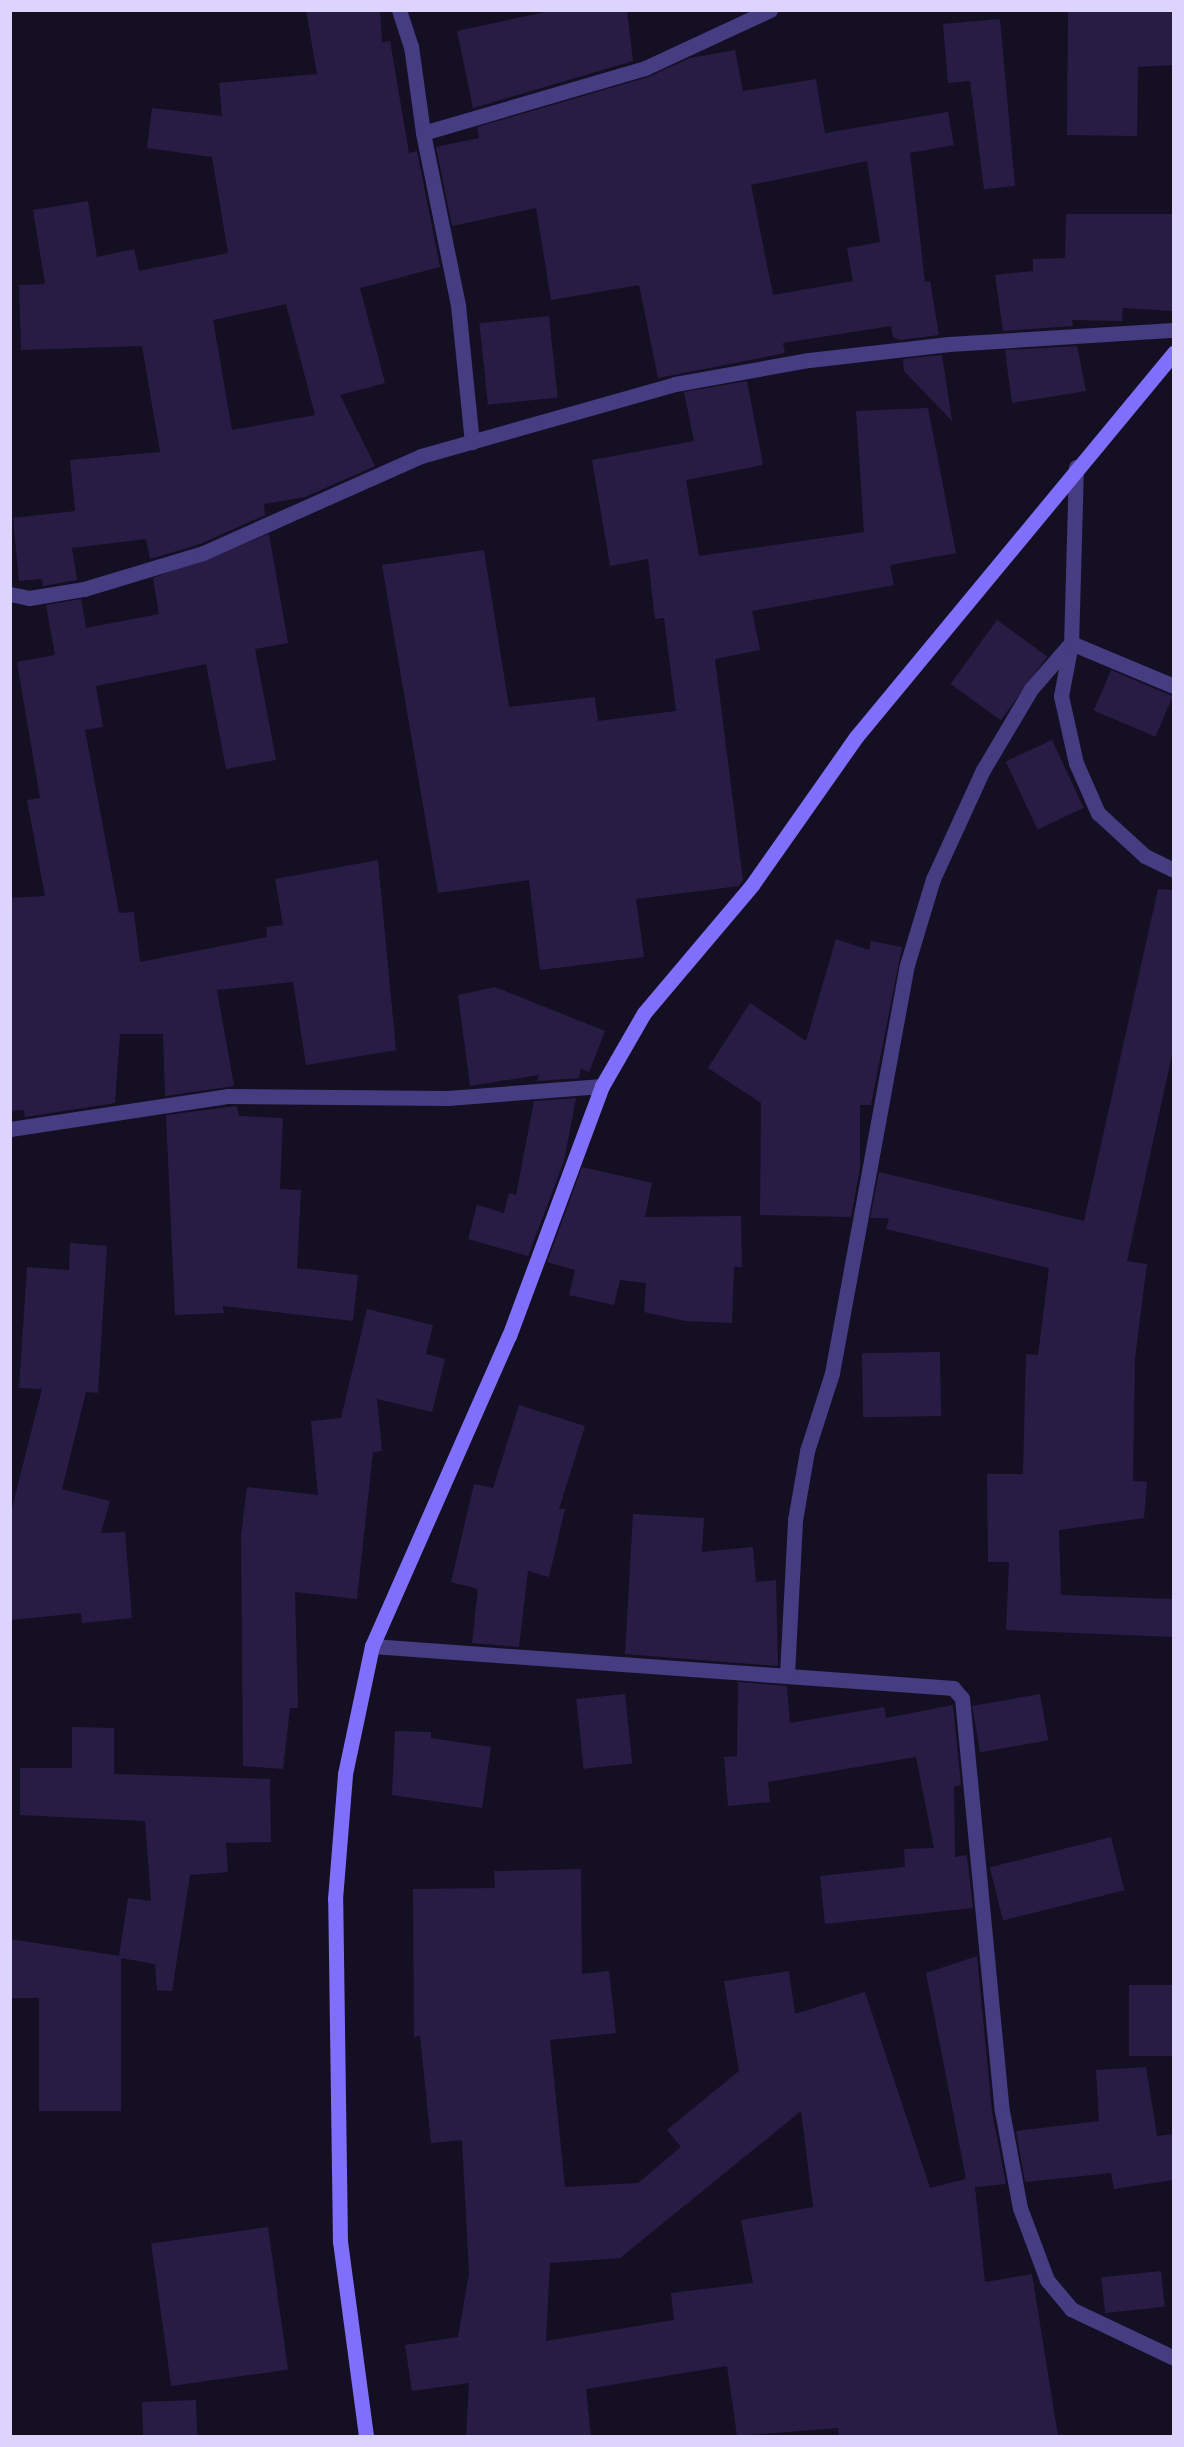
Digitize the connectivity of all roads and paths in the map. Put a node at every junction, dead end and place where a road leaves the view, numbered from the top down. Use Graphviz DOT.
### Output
graph roads {
  1 [pos="399,10"];
  2 [pos="770,10"];
  3 [pos="423,133"];
  4 [pos="1173,330"];
  5 [pos="1173,352"];
  6 [pos="472,442"];
  7 [pos="1076,467"];
  8 [pos="10,594"];
  9 [pos="1071,643"];
  10 [pos="1173,686"];
  11 [pos="1173,870"];
  12 [pos="602,1086"];
  13 [pos="10,1129"];
  14 [pos="372,1646"];
  15 [pos="787,1674"];
  16 [pos="1173,2358"];
  17 [pos="366,2436"];
  1 -- 3 [label="street"];
  2 -- 3 [label="street"];
  3 -- 6 [label="street"];
  4 -- 6 [label="street"];
  5 -- 7 [label="main road"];
  6 -- 8 [label="street"];
  7 -- 9 [label="street"];
  7 -- 12 [label="main road"];
  9 -- 10 [label="street"];
  9 -- 11 [label="street"];
  9 -- 15 [label="street"];
  12 -- 13 [label="street"];
  12 -- 14 [label="main road"];
  14 -- 15 [label="street"];
  14 -- 17 [label="main road"];
  15 -- 16 [label="street"];
}
